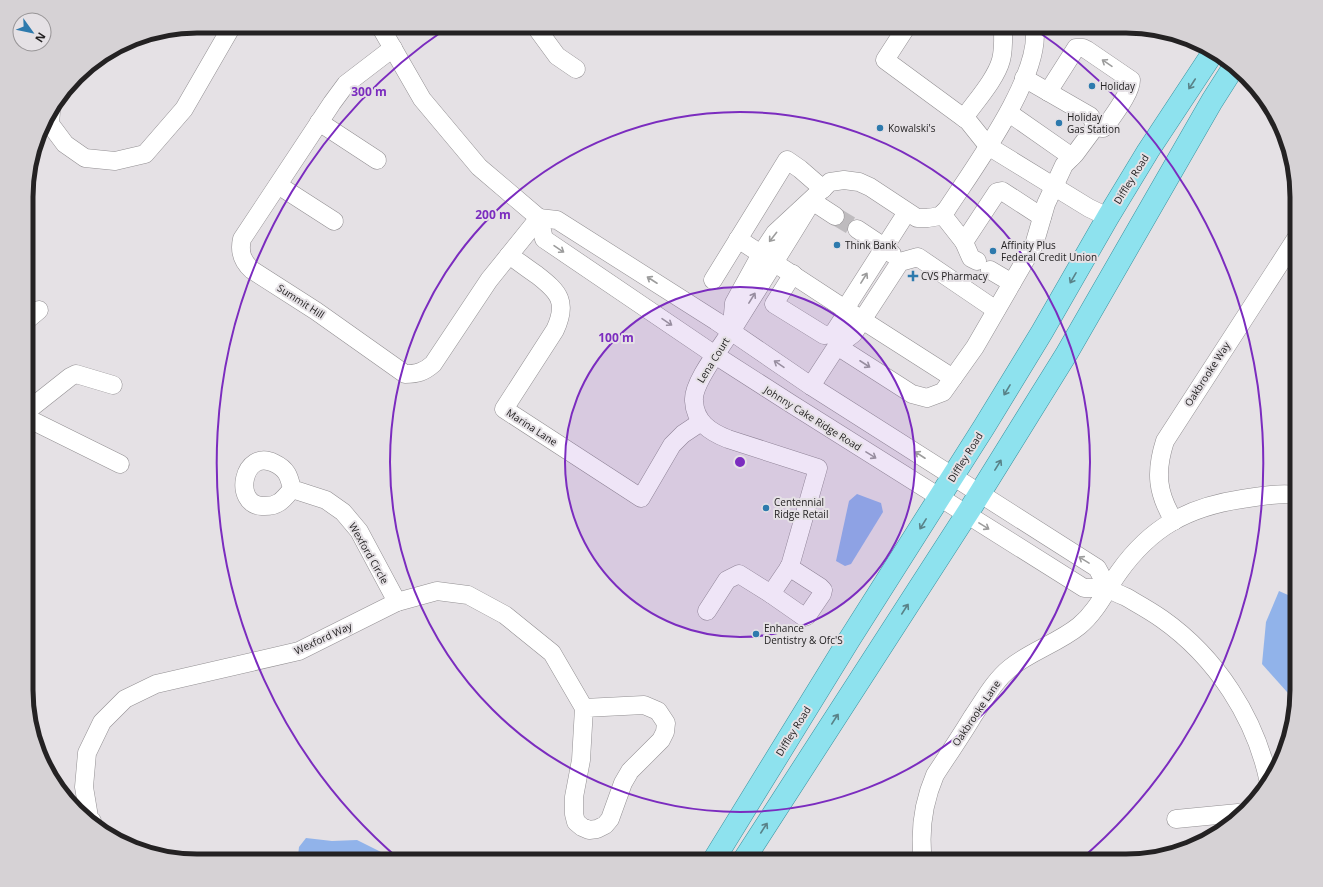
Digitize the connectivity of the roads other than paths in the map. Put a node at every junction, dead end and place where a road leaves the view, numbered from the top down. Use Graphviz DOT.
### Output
graph roads {
  1 [pos="228,33"];
  2 [pos="384,33"];
  3 [pos="540,33"];
  4 [pos="903,33"];
  5 [pos="1003,33"];
  6 [pos="1035,33"];
  7 [pos="393,48"];
  8 [pos="1210,57"];
  9 [pos="576,68"];
  10 [pos="1231,71"];
  11 [pos="1024,78"];
  12 [pos="1048,92"];
  13 [pos="1009,113"];
  14 [pos="964,118"];
  15 [pos="319,122"];
  16 [pos="50,124"];
  17 [pos="1095,127"];
  18 [pos="988,146"];
  19 [pos="1072,157"];
  20 [pos="377,160"];
  21 [pos="278,185"];
  22 [pos="1054,187"];
  23 [pos="817,195"];
  24 [pos="907,212"];
  25 [pos="942,214"];
  26 [pos="835,216"];
  27 [pos="1042,217"];
  28 [pos="1108,217"];
  29 [pos="539,218"];
  30 [pos="334,221"];
  31 [pos="857,229"];
  32 [pos="738,239"];
  33 [pos="964,242"];
  34 [pos="884,247"];
  35 [pos="1290,248"];
  36 [pos="509,255"];
  37 [pos="767,258"];
  38 [pos="900,262"];
  39 [pos="793,274"];
  40 [pos="713,280"];
  41 [pos="1012,283"];
  42 [pos="996,310"];
  43 [pos="852,314"];
  44 [pos="731,331"];
  45 [pos="837,346"];
  46 [pos="715,355"];
  47 [pos="955,375"];
  48 [pos="113,385"];
  49 [pos="811,386"];
  50 [pos="33,407"];
  51 [pos="33,421"];
  52 [pos="701,422"];
  53 [pos="120,464"];
  54 [pos="953,476"];
  55 [pos="292,489"];
  56 [pos="980,494"];
  57 [pos="1290,495"];
  58 [pos="939,498"];
  59 [pos="966,514"];
  60 [pos="1174,521"];
  61 [pos="789,567"];
  62 [pos="1109,588"];
  63 [pos="771,594"];
  64 [pos="397,602"];
  65 [pos="707,611"];
  66 [pos="584,708"];
  67 [pos="1267,774"];
  68 [pos="89,813"];
  69 [pos="1233,814"];
  70 [pos="1176,820"];
  71 [pos="717,854"];
  72 [pos="747,854"];
  73 [pos="922,854"];
  1 -- 16 [label="street"];
  2 -- 7 [label="street"];
  3 -- 9 [label="street"];
  4 -- 14 [label="street"];
  5 -- 14 [label="street"];
  6 -- 11 [label="street"];
  7 -- 15 [label="street, Summit Hill"];
  7 -- 29 [label="street"];
  8 -- 28 [label="main road, Diffley Road, one-way"];
  56 -- 10 [label="main road, one-way"];
  11 -- 12 [label="street"];
  11 -- 13 [label="street"];
  12 -- 17 [label="street"];
  17 -- 12 [label="street, one-way"];
  13 -- 18 [label="street"];
  13 -- 19 [label="street"];
  14 -- 18 [label="street"];
  15 -- 20 [label="street"];
  15 -- 21 [label="street, Summit Hill"];
  17 -- 19 [label="street"];
  18 -- 22 [label="street"];
  18 -- 25 [label="street"];
  19 -- 22 [label="street"];
  21 -- 30 [label="street"];
  21 -- 36 [label="street, Summit Hill"];
  22 -- 27 [label="street"];
  22 -- 28 [label="street"];
  23 -- 24 [label="street"];
  23 -- 26 [label="street"];
  23 -- 32 [label="street"];
  23 -- 37 [label="street, Lena Court"];
  24 -- 25 [label="street"];
  24 -- 34 [label="street"];
  25 -- 33 [label="street"];
  27 -- 33 [label="street"];
  27 -- 41 [label="street"];
  28 -- 54 [label="main road, Diffley Road, one-way"];
  29 -- 36 [label="street, Summit Hill"];
  44 -- 29 [label="street, one-way"];
  29 -- 46 [label="street, Johnny Cake Ridge Road, one-way"];
  31 -- 34 [label="street"];
  32 -- 37 [label="street"];
  32 -- 40 [label="street"];
  33 -- 41 [label="street"];
  34 -- 38 [label="street"];
  43 -- 34 [label="street, one-way"];
  35 -- 60 [label="street, Oakbrooke Way"];
  36 -- 52 [label="street, Marina Lane"];
  37 -- 39 [label="street"];
  37 -- 44 [label="street, Lena Court"];
  38 -- 42 [label="street"];
  38 -- 43 [label="street"];
  39 -- 43 [label="street"];
  39 -- 43 [label="street"];
  41 -- 42 [label="street"];
  42 -- 47 [label="street"];
  43 -- 45 [label="street"];
  43 -- 47 [label="street"];
  44 -- 46 [label="street, Lena Court"];
  49 -- 44 [label="street, one-way"];
  45 -- 47 [label="street, one-way"];
  45 -- 49 [label="street"];
  46 -- 52 [label="street, Lena Court"];
  46 -- 58 [label="street, Johnny Cake Ridge Road, one-way"];
  48 -- 50 [label="street"];
  54 -- 49 [label="street, one-way"];
  51 -- 53 [label="street"];
  52 -- 61 [label="street, Lena Court"];
  54 -- 56 [label="street"];
  54 -- 58 [label="main road, Diffley Road"];
  55 -- 64 [label="street, Wexford Circle"];
  56 -- 59 [label="main road"];
  62 -- 56 [label="street, one-way"];
  57 -- 60 [label="street, Oakbrooke Lane"];
  58 -- 59 [label="street, Johnny Cake Ridge Road"];
  58 -- 71 [label="main road, Diffley Road, one-way"];
  59 -- 62 [label="street, Johnny Cake Ridge Road, one-way"];
  72 -- 59 [label="main road, one-way"];
  60 -- 62 [label="street, Oakbrooke Lane"];
  61 -- 63 [label="street"];
  61 -- 63 [label="street"];
  62 -- 67 [label="street"];
  62 -- 73 [label="street, Oakbrooke Lane"];
  63 -- 65 [label="street"];
  64 -- 66 [label="street, Wexford Way"];
  64 -- 68 [label="street, Wexford Way"];
  66 -- 66 [label="street"];
  69 -- 70 [label="street"];
}
